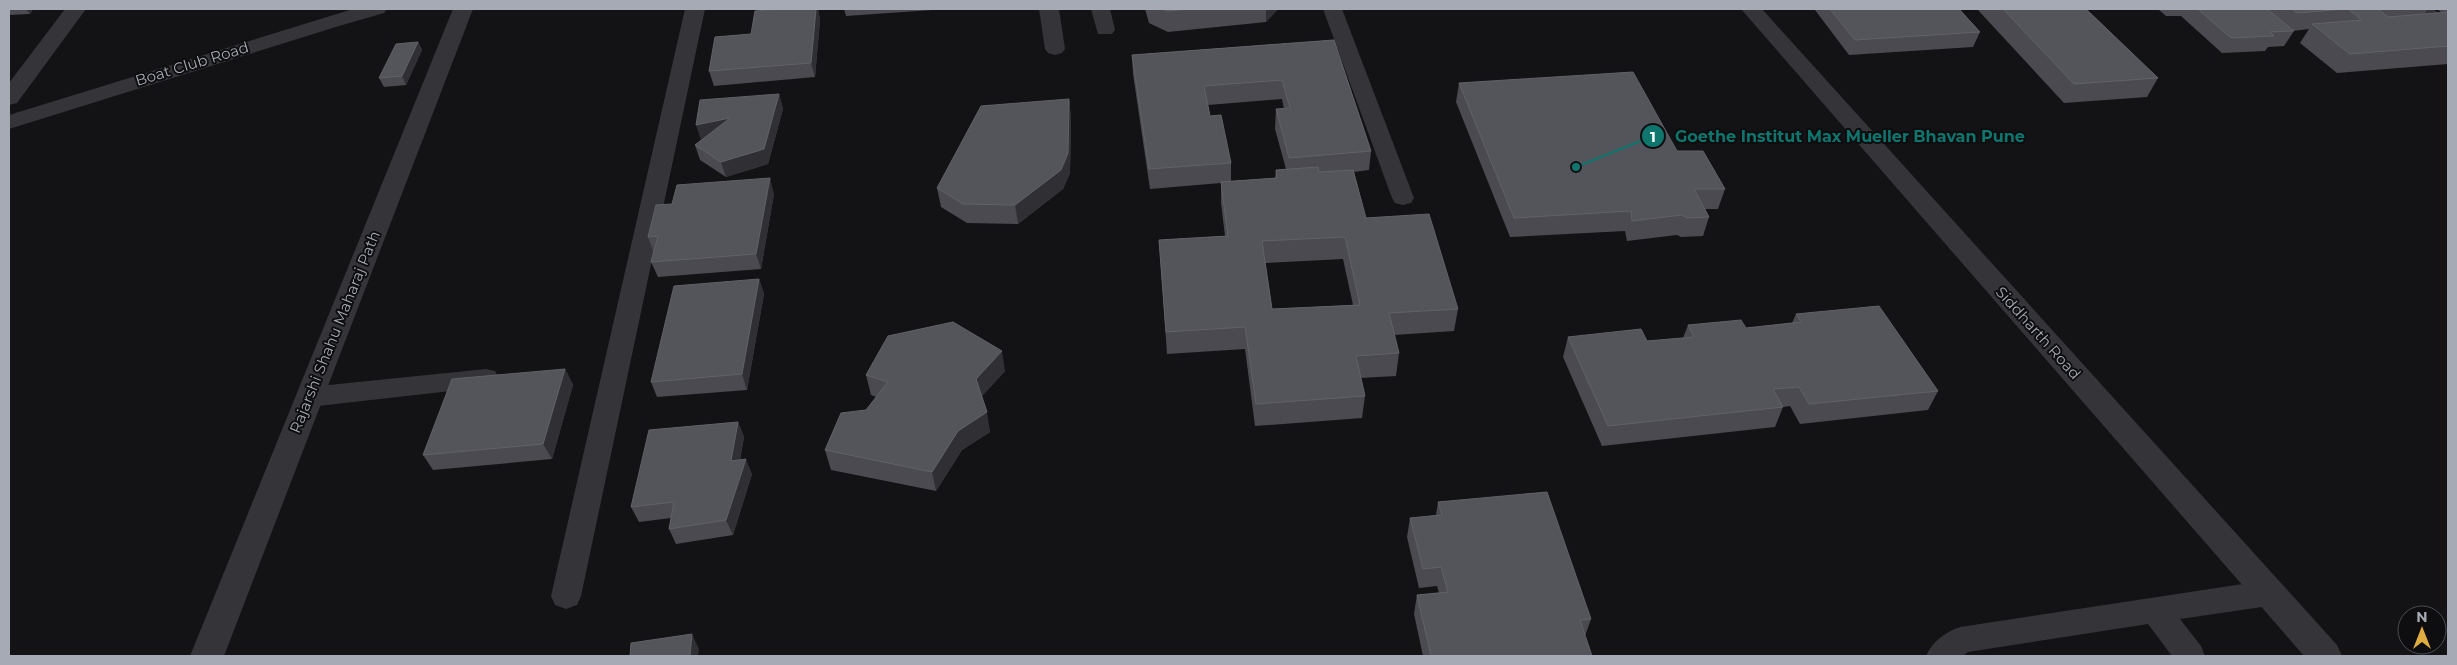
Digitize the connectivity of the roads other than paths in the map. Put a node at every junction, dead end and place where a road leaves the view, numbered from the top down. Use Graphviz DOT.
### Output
graph roads {
  1 [pos="76,9"];
  2 [pos="377,9"];
  3 [pos="463,9"];
  4 [pos="695,9"];
  5 [pos="1049,9"];
  6 [pos="1101,9"];
  7 [pos="1332,9"];
  8 [pos="1750,9"];
  9 [pos="2421,9"];
  10 [pos="2448,28"];
  11 [pos="1105,30"];
  12 [pos="1055,49"];
  13 [pos="9,98"];
  14 [pos="9,122"];
  15 [pos="1404,198"];
  16 [pos="513,374"];
  17 [pos="309,397"];
  18 [pos="2269,593"];
  19 [pos="566,596"];
  20 [pos="2156,610"];
  21 [pos="207,656"];
  22 [pos="1941,656"];
  23 [pos="2190,656"];
  24 [pos="2325,656"];
  1 -- 13 [label="street"];
  2 -- 14 [label="street, Boat Club Road"];
  3 -- 17 [label="street, Rajarshi Shahu Maharaj Path"];
  4 -- 19 [label="lane"];
  5 -- 12 [label="lane"];
  6 -- 11 [label="lane"];
  7 -- 15 [label="lane"];
  8 -- 18 [label="street, Siddharth Road"];
  9 -- 10 [label="lane"];
  16 -- 17 [label="lane"];
  17 -- 21 [label="street, Rajarshi Shahu Maharaj Path"];
  18 -- 20 [label="lane"];
  18 -- 24 [label="street, Siddharth Road"];
  20 -- 22 [label="lane"];
  20 -- 23 [label="lane"];
}
